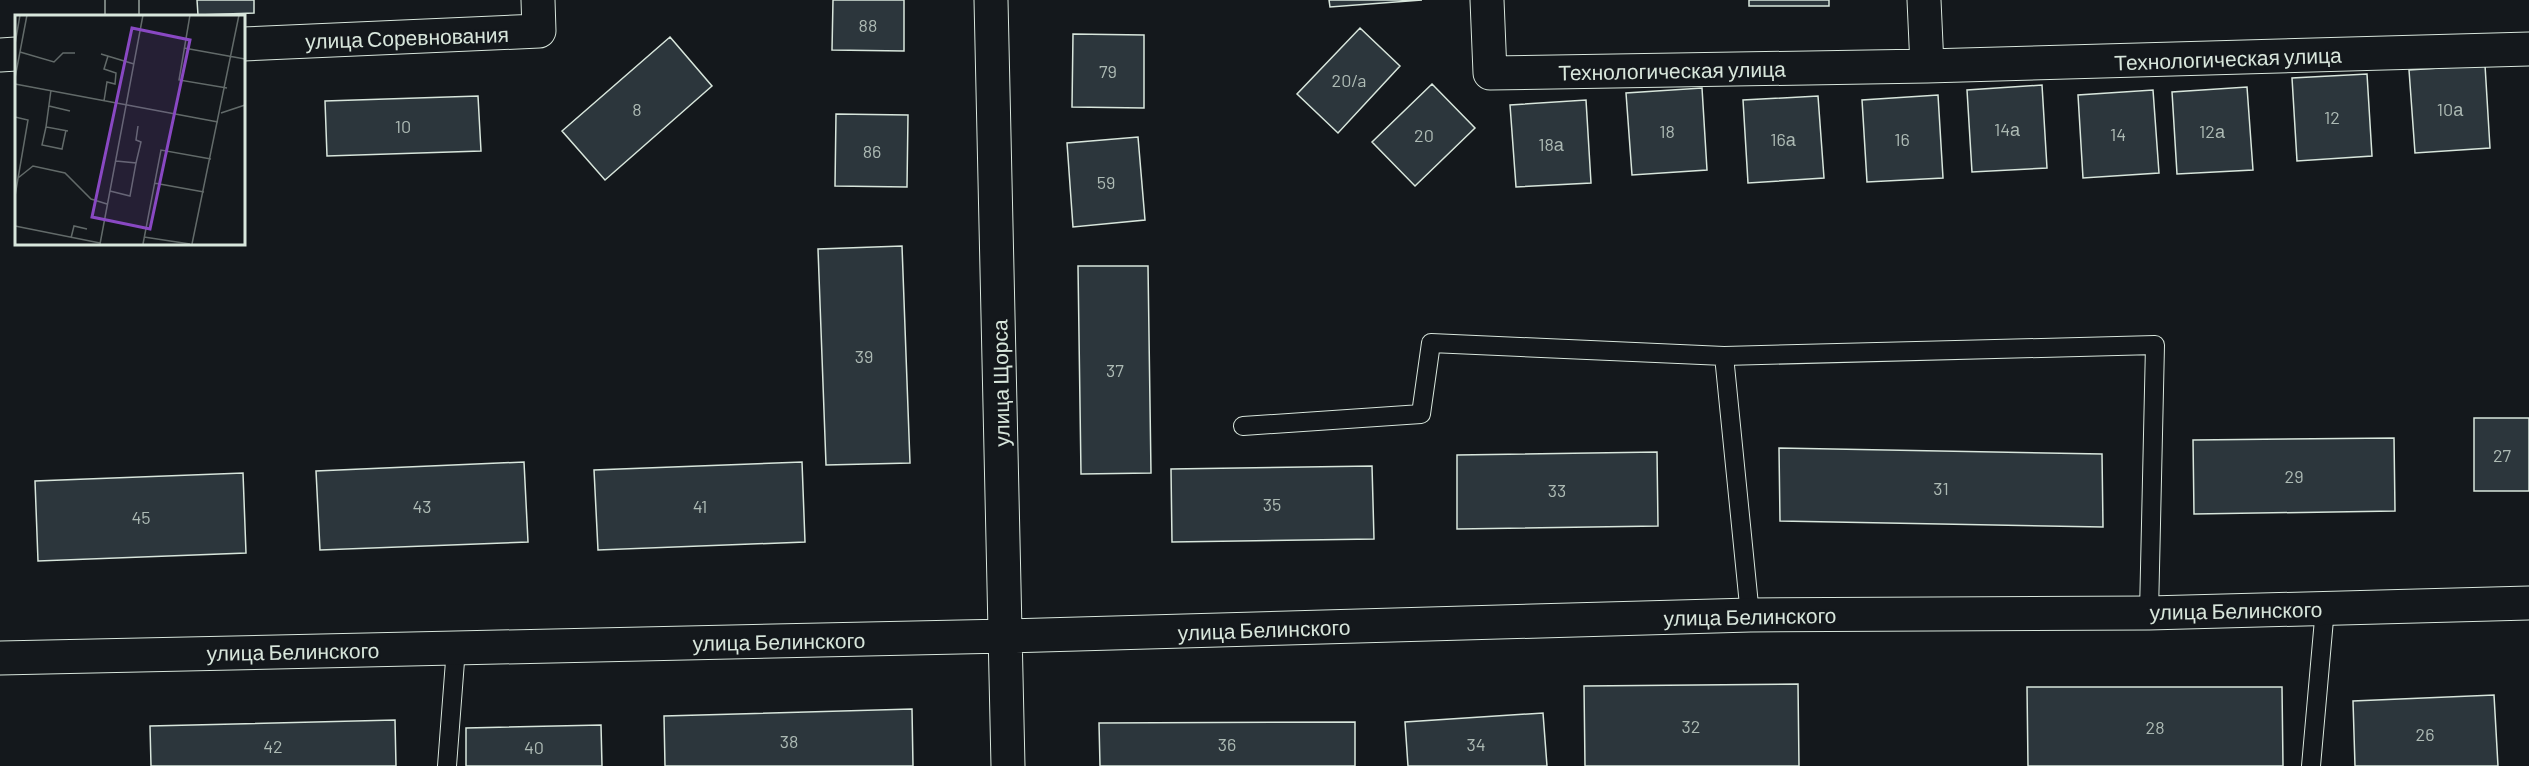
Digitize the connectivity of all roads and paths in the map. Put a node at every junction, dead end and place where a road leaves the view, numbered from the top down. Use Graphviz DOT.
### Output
graph roads {
  1 [pos="538,0"];
  2 [pos="991,0"];
  3 [pos="1487,0"];
  4 [pos="1924,0"];
  5 [pos="244,44"];
  6 [pos="2529,50"];
  7 [pos="15,54"];
  8 [pos="0,55"];
  9 [pos="1927,66"];
  10 [pos="1724,356"];
  11 [pos="1243,426"];
  12 [pos="2529,603"];
  13 [pos="2325,608"];
  14 [pos="2149,613"];
  15 [pos="1750,615"];
  16 [pos="1006,636"];
  17 [pos="456,648"];
  18 [pos="0,658"];
  19 [pos="447,766"];
  20 [pos="1008,766"];
  21 [pos="2311,766"];
  1 -- 5 [label="street, улица Соревнования"];
  2 -- 16 [label="street, улица Щорса"];
  3 -- 9 [label="street, Технологическая улица"];
  4 -- 9 [label="street"];
  6 -- 9 [label="street, Технологическая улица"];
  7 -- 8 [label="street"];
  10 -- 11 [label="lane"];
  10 -- 14 [label="lane"];
  10 -- 15 [label="lane"];
  12 -- 13 [label="street, улица Белинского"];
  13 -- 14 [label="street, улица Белинского"];
  13 -- 21 [label="lane"];
  14 -- 15 [label="street, улица Белинского"];
  15 -- 16 [label="street, улица Белинского"];
  16 -- 17 [label="street, улица Белинского"];
  16 -- 20 [label="street, улица Щорса"];
  17 -- 18 [label="street, улица Белинского"];
  17 -- 19 [label="lane"];
}
